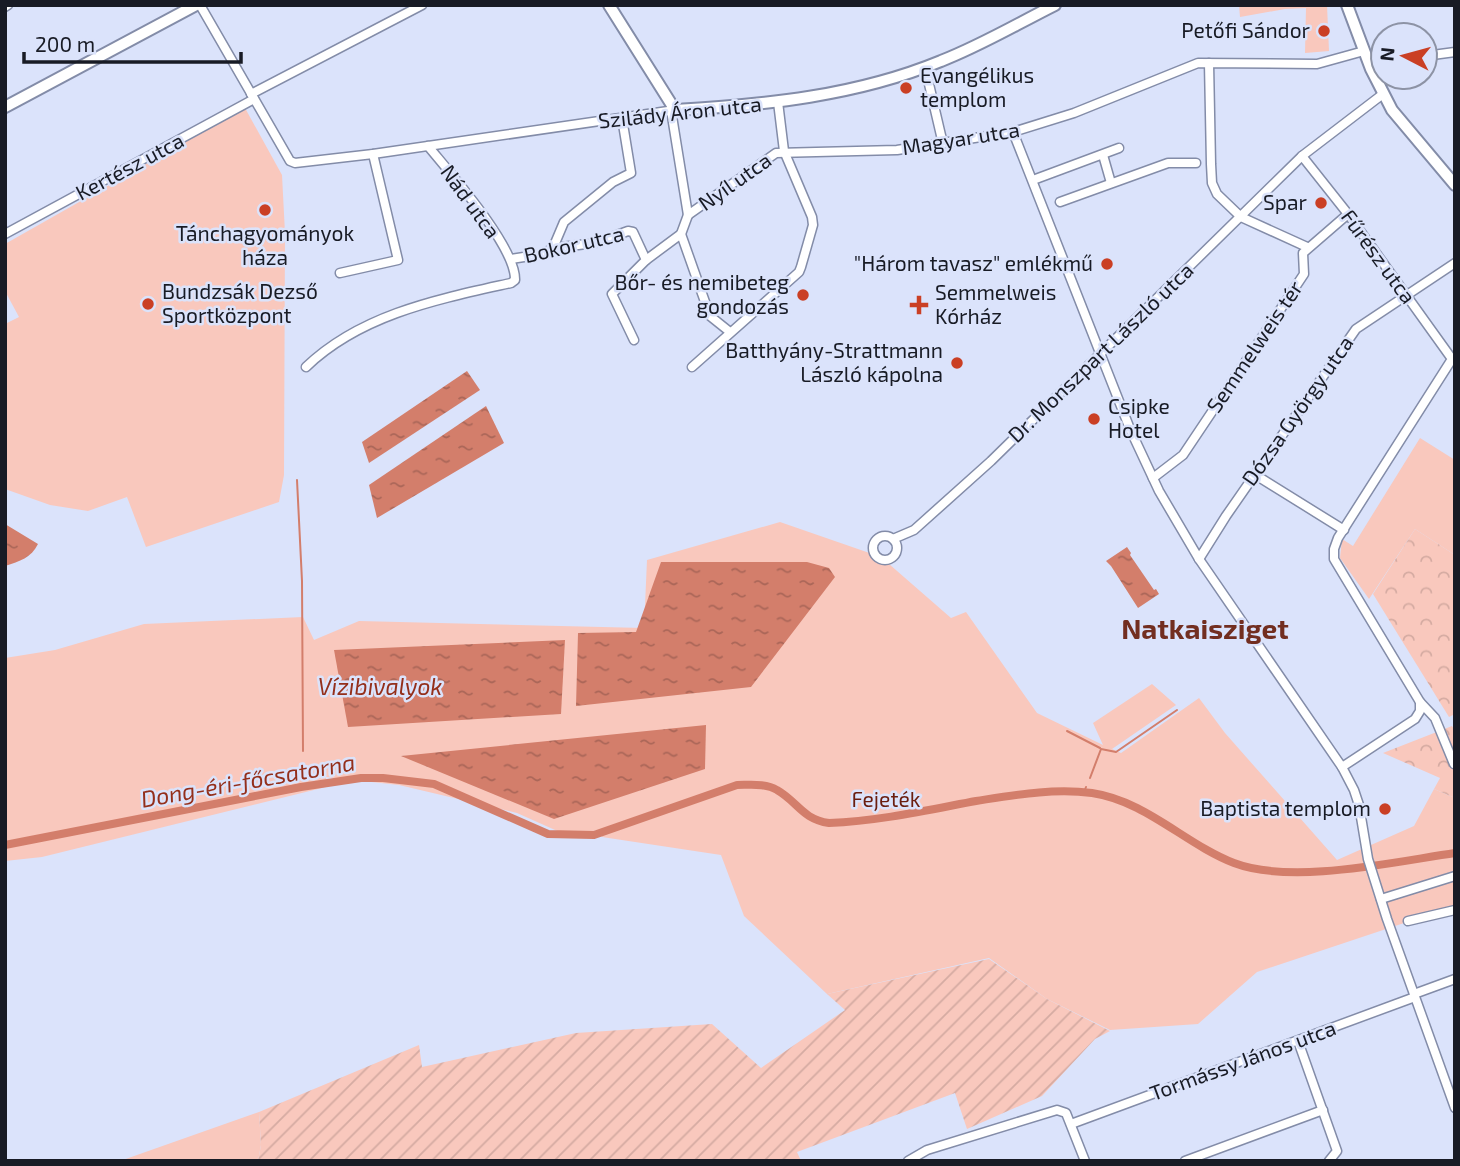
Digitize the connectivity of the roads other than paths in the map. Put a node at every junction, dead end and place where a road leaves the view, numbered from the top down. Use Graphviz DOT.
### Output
graph roads {
  1 [pos="198,5"];
  2 [pos="422,5"];
  3 [pos="609,5"];
  4 [pos="1055,5"];
  5 [pos="1347,5"];
  6 [pos="1364,51"];
  7 [pos="1369,57"];
  8 [pos="1209,63"];
  9 [pos="925,67"];
  10 [pos="1383,91"];
  11 [pos="1384,94"];
  12 [pos="253,97"];
  13 [pos="778,102"];
  14 [pos="5,107"];
  15 [pos="673,110"];
  16 [pos="622,118"];
  17 [pos="1013,132"];
  18 [pos="943,144"];
  19 [pos="428,146"];
  20 [pos="1119,148"];
  21 [pos="784,151"];
  22 [pos="373,154"];
  23 [pos="1103,155"];
  24 [pos="1302,156"];
  25 [pos="1196,163"];
  26 [pos="1033,180"];
  27 [pos="1111,183"];
  28 [pos="1455,185"];
  29 [pos="1060,202"];
  30 [pos="1348,214"];
  31 [pos="688,215"];
  32 [pos="1241,217"];
  33 [pos="5,234"];
  34 [pos="681,234"];
  35 [pos="553,247"];
  36 [pos="1307,247"];
  37 [pos="511,259"];
  38 [pos="646,260"];
  39 [pos="1455,262"];
  40 [pos="340,273"];
  41 [pos="1405,294"];
  42 [pos="730,332"];
  43 [pos="634,340"];
  44 [pos="1101,354"];
  45 [pos="306,367"];
  46 [pos="692,367"];
  47 [pos="1254,474"];
  48 [pos="1153,478"];
  49 [pos="1344,530"];
  50 [pos="893,539"];
  51 [pos="1199,559"];
  52 [pos="1420,702"];
  53 [pos="1454,764"];
  54 [pos="1342,767"];
  55 [pos="1455,876"];
  56 [pos="1381,899"];
  57 [pos="1455,910"];
  58 [pos="1408,921"];
  59 [pos="1455,979"];
  60 [pos="1415,996"];
  61 [pos="1298,1041"];
  62 [pos="1455,1108"];
  63 [pos="1322,1110"];
  64 [pos="1071,1124"];
  65 [pos="908,1161"];
  66 [pos="1085,1161"];
  67 [pos="1185,1161"];
  68 [pos="1329,1161"];
  1 -- 12 [label="street"];
  1 -- 14 [label="street"];
  2 -- 12 [label="street, Kertész utca"];
  3 -- 15 [label="street"];
  4 -- 9 [label="street, Szilády Áron utca"];
  5 -- 6 [label="street"];
  6 -- 7 [label="street"];
  6 -- 8 [label="street, Magyar utca"];
  8 -- 17 [label="street, Magyar utca"];
  8 -- 32 [label="street"];
  9 -- 13 [label="street, Szilády Áron utca"];
  9 -- 18 [label="street"];
  10 -- 11 [label="street"];
  11 -- 24 [label="street, Dr. Monszpart László utca"];
  11 -- 28 [label="street"];
  12 -- 22 [label="street, Szilády Áron utca"];
  12 -- 33 [label="street, Kertész utca"];
  13 -- 15 [label="street, Szilády Áron utca"];
  13 -- 21 [label="street"];
  15 -- 16 [label="street, Szilády Áron utca"];
  15 -- 31 [label="street"];
  16 -- 19 [label="street, Szilády Áron utca"];
  16 -- 35 [label="street"];
  17 -- 18 [label="street, Magyar utca"];
  17 -- 26 [label="street"];
  18 -- 21 [label="street, Magyar utca"];
  19 -- 22 [label="street, Szilády Áron utca"];
  19 -- 37 [label="street, Nád utca"];
  20 -- 23 [label="street"];
  21 -- 31 [label="street, Nyíl utca"];
  21 -- 42 [label="street"];
  22 -- 40 [label="street"];
  23 -- 26 [label="street"];
  23 -- 27 [label="street"];
  24 -- 30 [label="street, Fűrész utca"];
  24 -- 32 [label="street, Dr. Monszpart László utca"];
  25 -- 27 [label="street"];
  26 -- 44 [label="street"];
  27 -- 29 [label="street"];
  30 -- 36 [label="street"];
  30 -- 41 [label="street, Fűrész utca"];
  31 -- 34 [label="street"];
  32 -- 36 [label="street"];
  32 -- 44 [label="street, Dr. Monszpart László utca"];
  34 -- 38 [label="street"];
  34 -- 42 [label="street"];
  35 -- 37 [label="street, Bokor utca"];
  35 -- 38 [label="street, Bokor utca"];
  36 -- 48 [label="street, Semmelweis tér"];
  37 -- 45 [label="street"];
  38 -- 43 [label="street, Bokor utca"];
  39 -- 41 [label="street, Dózsa György utca"];
  41 -- 47 [label="street, Dózsa György utca"];
  41 -- 49 [label="street, Fűrész utca"];
  42 -- 46 [label="street"];
  44 -- 48 [label="street"];
  44 -- 50 [label="street, Dr. Monszpart László utca"];
  47 -- 49 [label="street"];
  47 -- 51 [label="street, Dózsa György utca"];
  48 -- 51 [label="street"];
  49 -- 52 [label="street"];
  51 -- 54 [label="street"];
  52 -- 53 [label="street"];
  52 -- 54 [label="street"];
  54 -- 56 [label="street"];
  55 -- 56 [label="street"];
  56 -- 60 [label="street"];
  57 -- 58 [label="street"];
  59 -- 60 [label="street, Tormássy János utca"];
  60 -- 61 [label="street, Tormássy János utca"];
  60 -- 62 [label="street"];
  61 -- 63 [label="street"];
  61 -- 64 [label="street, Tormássy János utca"];
  63 -- 67 [label="street"];
  63 -- 68 [label="street"];
  64 -- 65 [label="street"];
  64 -- 66 [label="street"];
}
